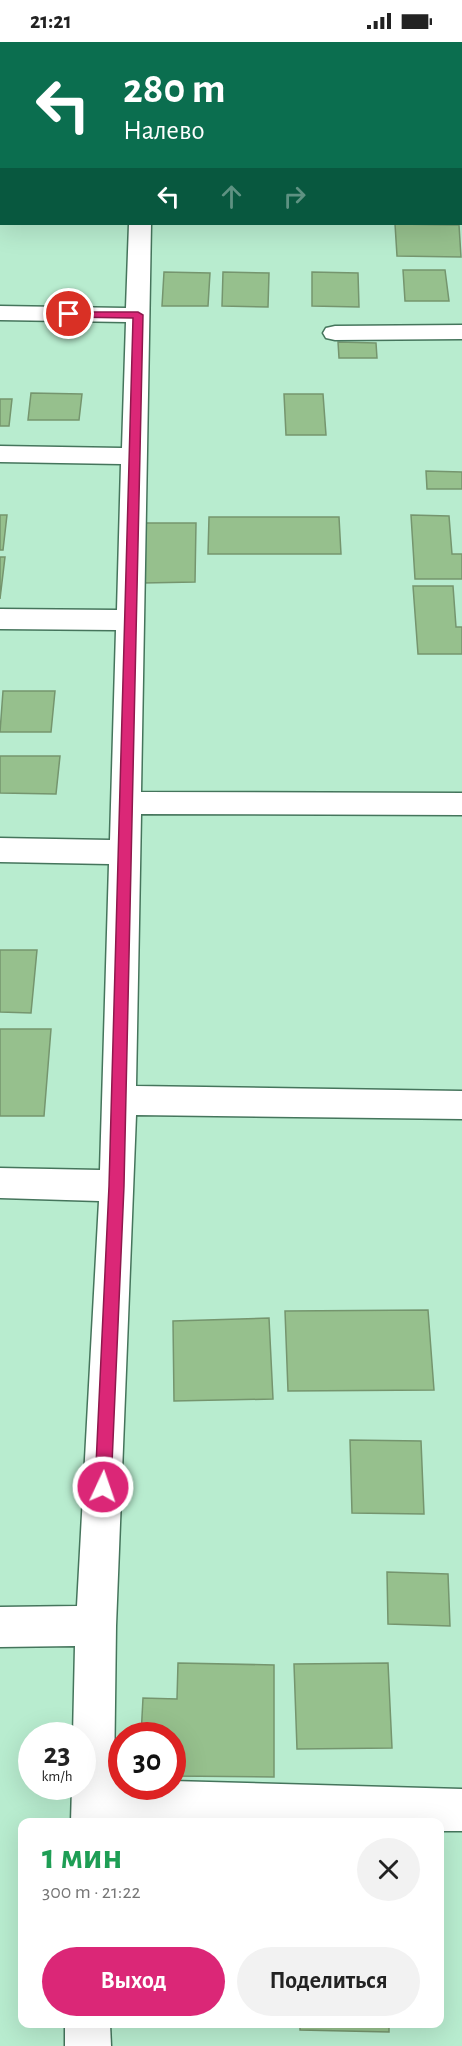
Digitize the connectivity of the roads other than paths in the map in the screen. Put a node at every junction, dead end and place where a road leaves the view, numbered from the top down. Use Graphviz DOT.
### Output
graph roads {
  1 [pos="140,225"];
  2 [pos="0,313"];
  3 [pos="138,315"];
  4 [pos="462,332"];
  5 [pos="335,333"];
  6 [pos="0,454"];
  7 [pos="134,456"];
  8 [pos="0,619"];
  9 [pos="131,620"];
  10 [pos="126,803"];
  11 [pos="462,804"];
  12 [pos="0,850"];
  13 [pos="125,852"];
  14 [pos="119,1100"];
  15 [pos="462,1104"];
  16 [pos="0,1183"];
  17 [pos="117,1186"];
  18 [pos="96,1626"];
  19 [pos="0,1627"];
  20 [pos="462,1810"];
  21 [pos="92,1811"];
  22 [pos="88,2028"];
  23 [pos="88,2046"];
  1 -- 3 [label="street"];
  2 -- 3 [label="street"];
  3 -- 7 [label="street"];
  4 -- 5 [label="street"];
  6 -- 7 [label="street"];
  7 -- 9 [label="street"];
  8 -- 9 [label="street"];
  9 -- 10 [label="street"];
  10 -- 11 [label="street"];
  10 -- 13 [label="street"];
  12 -- 13 [label="street"];
  13 -- 14 [label="street"];
  14 -- 15 [label="street"];
  14 -- 17 [label="street"];
  16 -- 17 [label="street"];
  17 -- 18 [label="street"];
  18 -- 19 [label="street"];
  18 -- 21 [label="street"];
  20 -- 21 [label="street"];
  22 -- 23 [label="street"];
}
